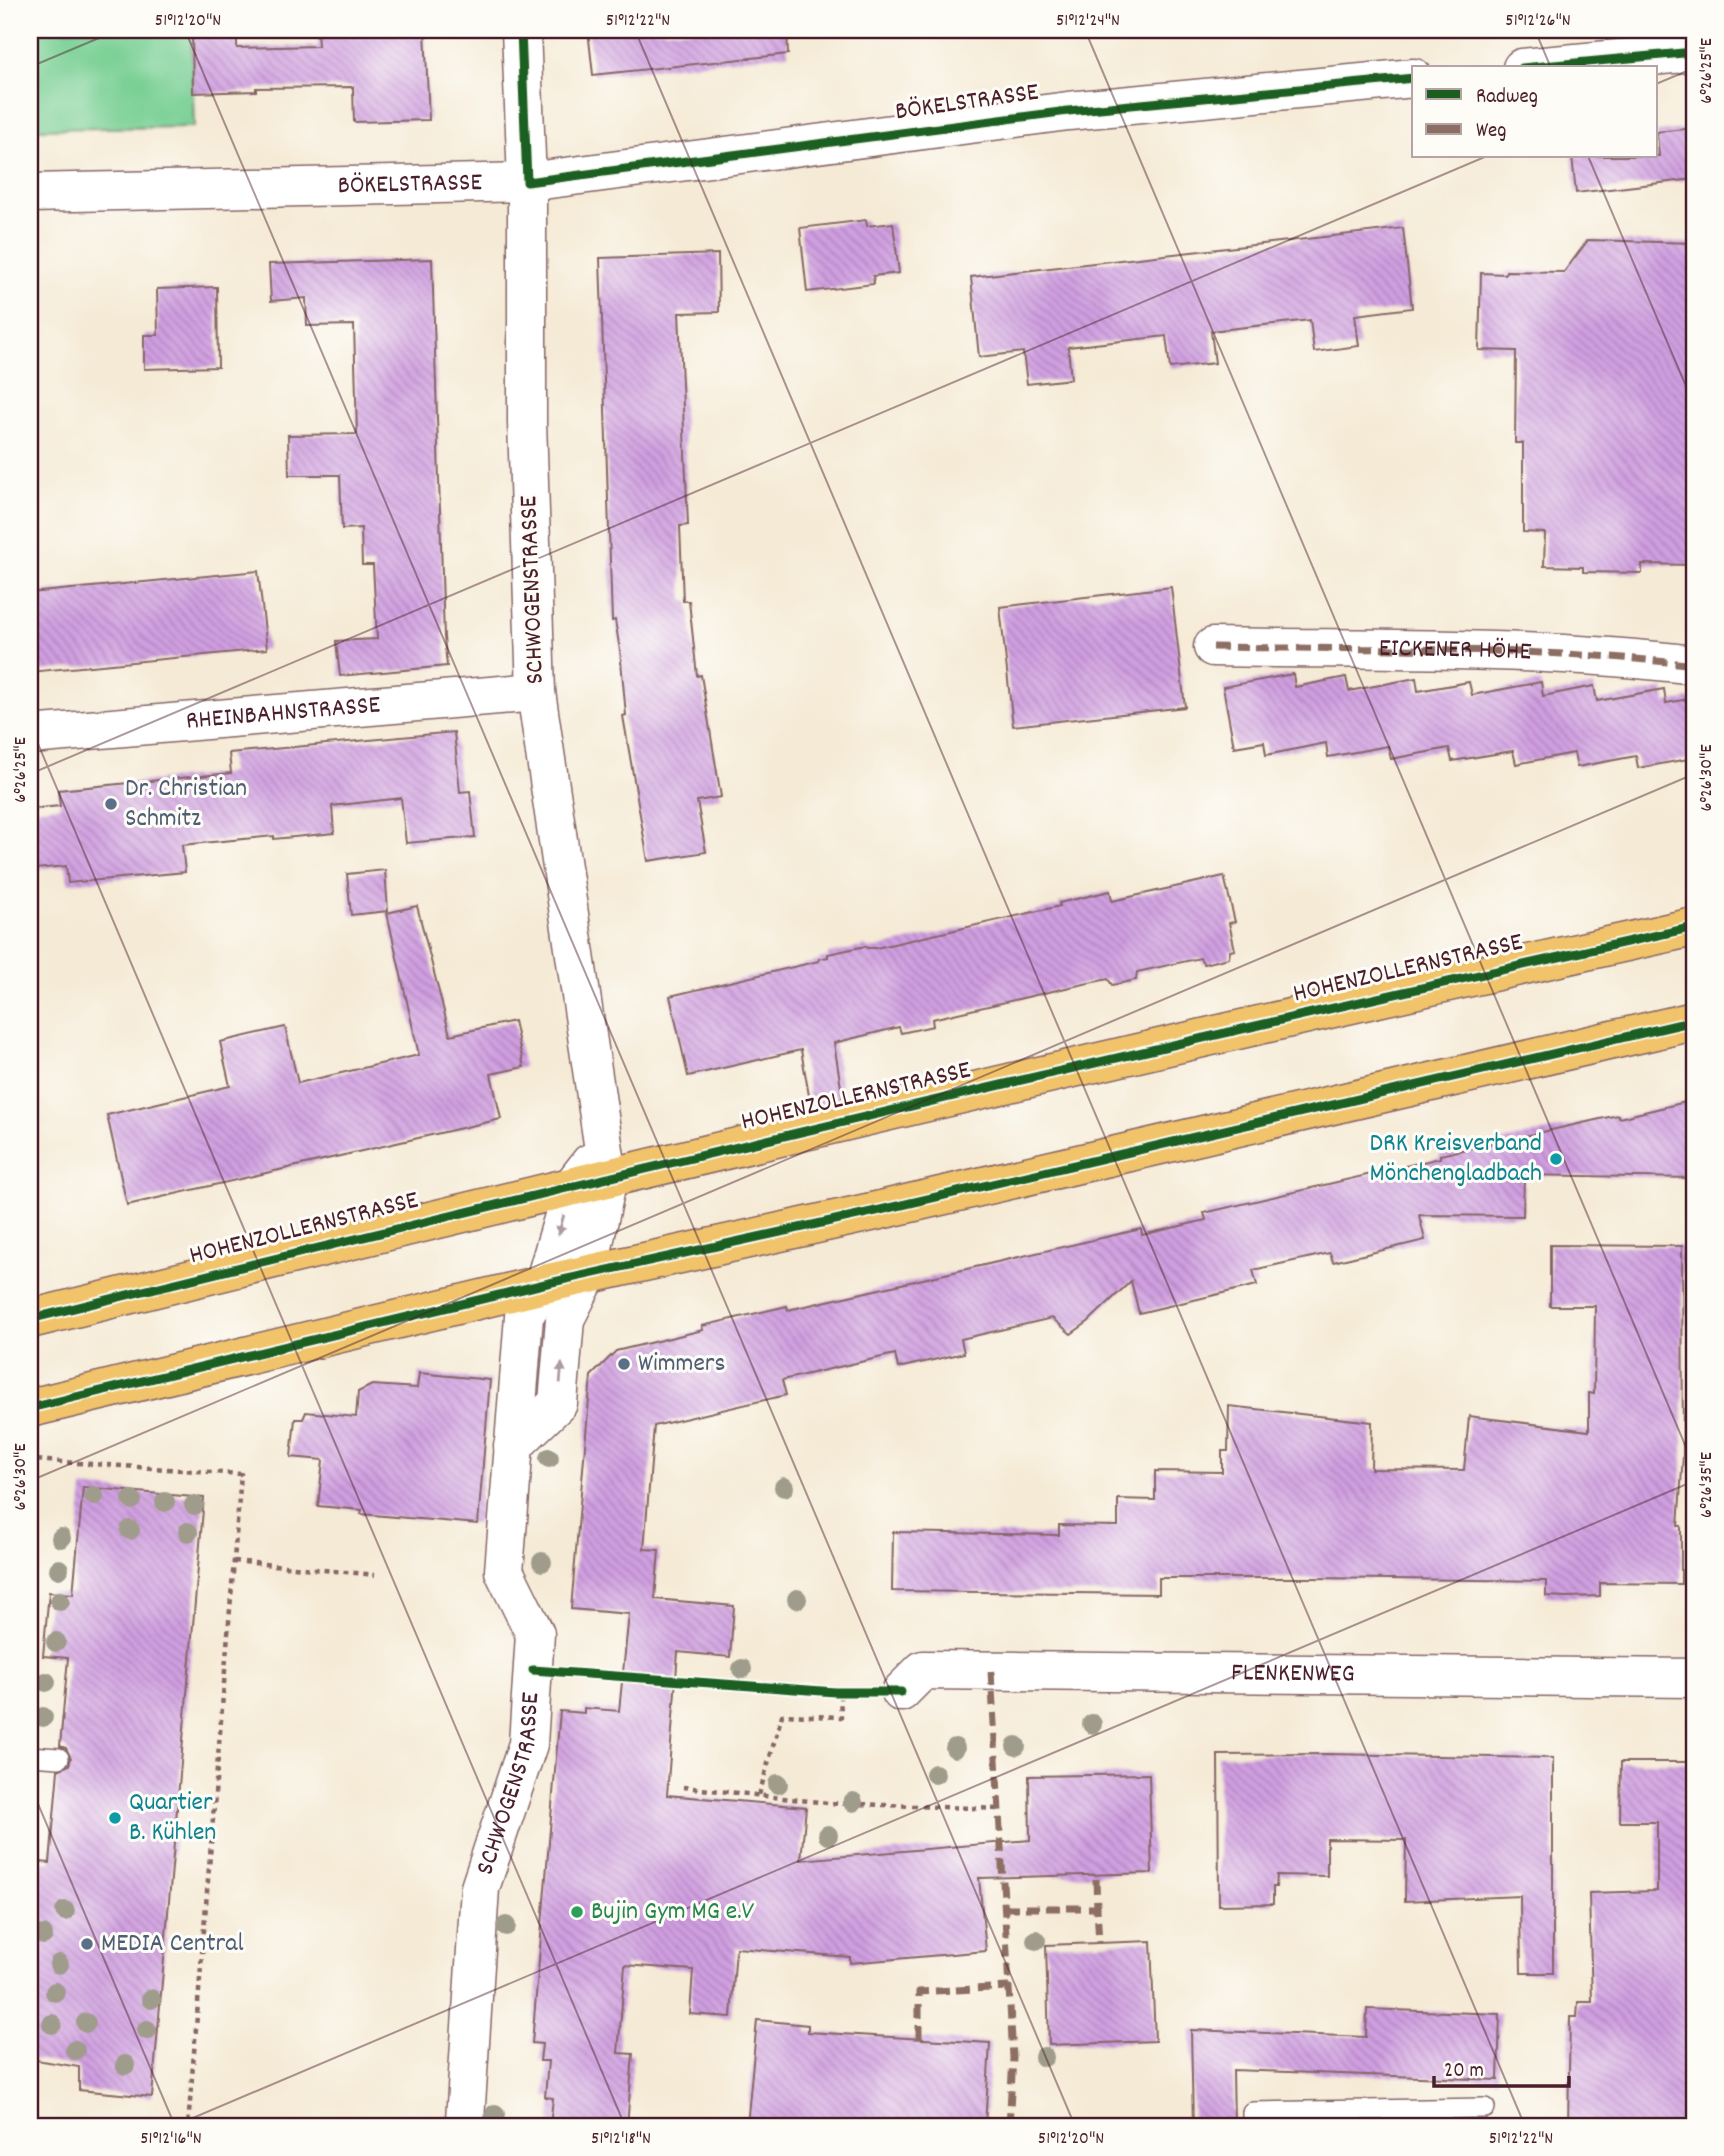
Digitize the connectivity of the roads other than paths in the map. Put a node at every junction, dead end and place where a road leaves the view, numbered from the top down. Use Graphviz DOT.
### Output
graph roads {
  1 [pos="521,30"];
  2 [pos="1694,52"];
  3 [pos="1544,66"];
  4 [pos="1412,78"];
  5 [pos="527,182"];
  6 [pos="30,193"];
  7 [pos="1213,647"];
  8 [pos="1694,665"];
  9 [pos="536,692"];
  10 [pos="30,735"];
  11 [pos="1694,927"];
  12 [pos="1694,1021"];
  13 [pos="595,1169"];
  14 [pos="587,1276"];
  15 [pos="544,1284"];
  16 [pos="30,1320"];
  17 [pos="30,1408"];
  18 [pos="513,1446"];
  19 [pos="1694,1678"];
  20 [pos="901,1692"];
  21 [pos="30,1756"];
  22 [pos="59,1758"];
  23 [pos="1485,2108"];
  24 [pos="467,2126"];
  25 [pos="1252,2126"];
  1 -- 5 [label="street, SCHWOGENSTRASSE"];
  2 -- 3 [label="street"];
  4 -- 5 [label="street, BÖKELSTRASSE"];
  5 -- 6 [label="street, BÖKELSTRASSE"];
  5 -- 9 [label="street, SCHWOGENSTRASSE"];
  7 -- 8 [label="street, EICKENER HÖHE"];
  9 -- 10 [label="street, RHEINBAHNSTRASSE"];
  9 -- 13 [label="street, SCHWOGENSTRASSE"];
  11 -- 13 [label="main road, HOHENZOLLERNSTRASSE"];
  12 -- 14 [label="main road"];
  13 -- 14 [label="street, SCHWOGENSTRASSE"];
  13 -- 15 [label="street, SCHWOGENSTRASSE, one-way"];
  13 -- 16 [label="main road, HOHENZOLLERNSTRASSE"];
  14 -- 15 [label="main road"];
  18 -- 14 [label="street, SCHWOGENSTRASSE, one-way"];
  15 -- 17 [label="main road"];
  15 -- 18 [label="street, SCHWOGENSTRASSE"];
  18 -- 24 [label="street, SCHWOGENSTRASSE"];
  19 -- 20 [label="street, FLENKENWEG"];
  21 -- 22 [label="lane"];
  23 -- 25 [label="lane"];
}
